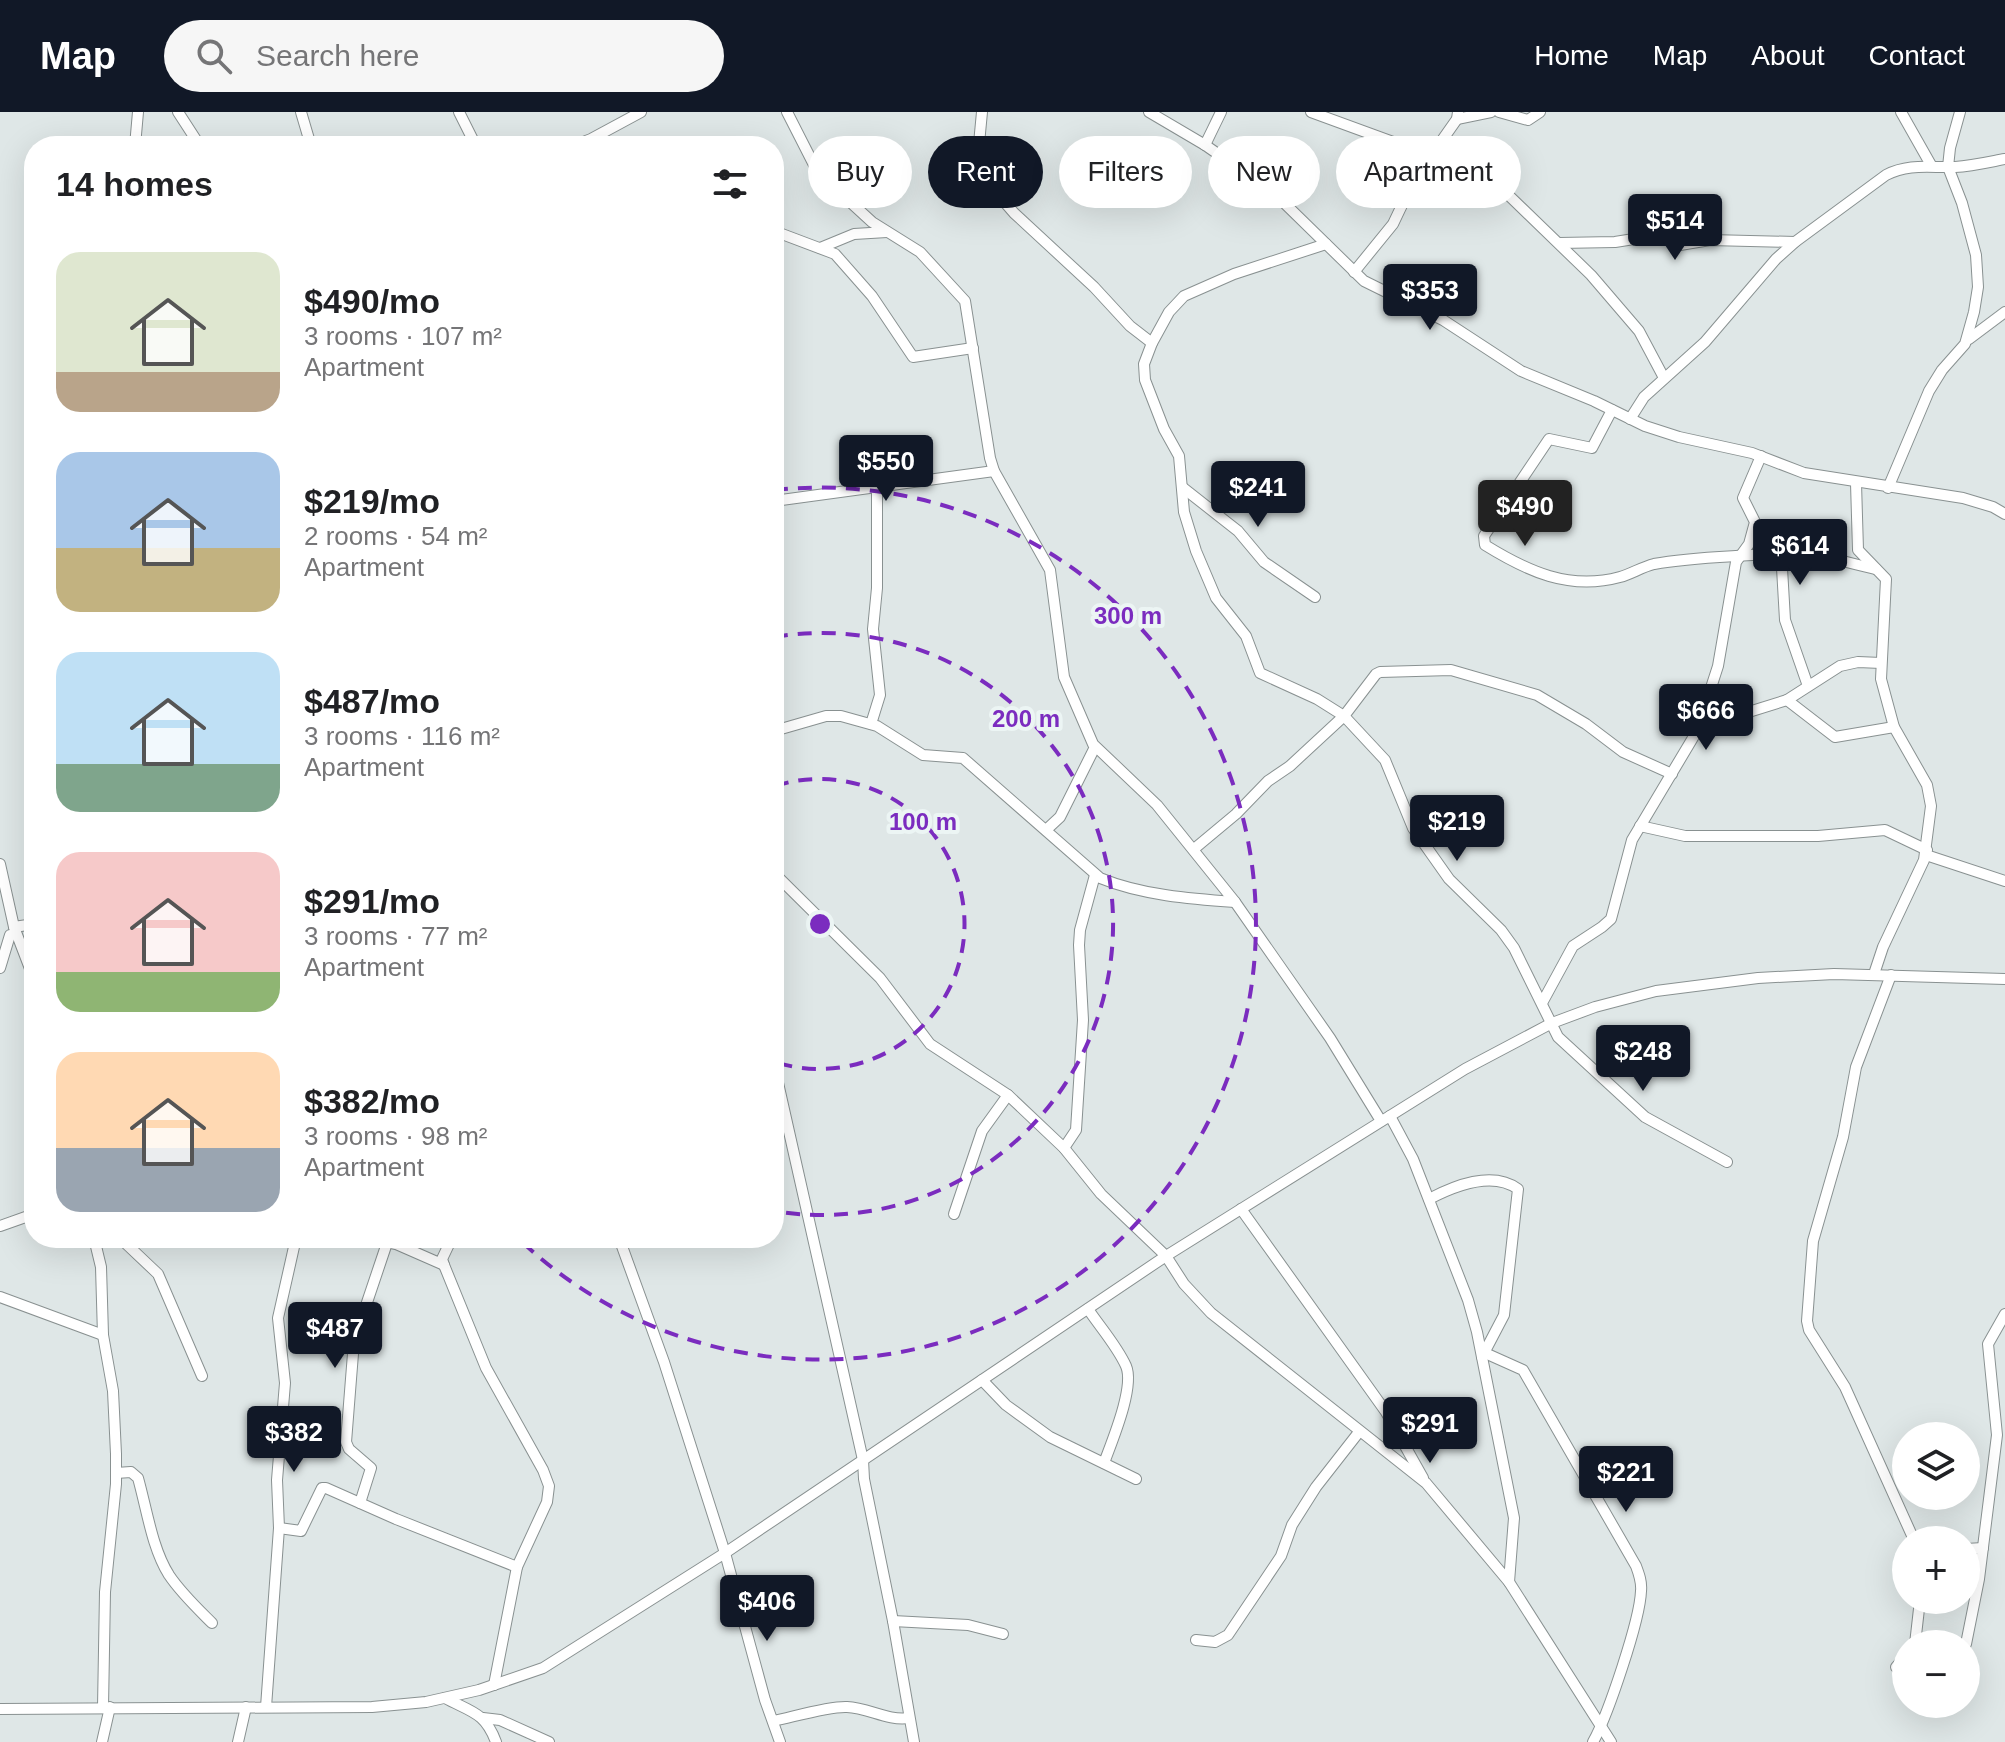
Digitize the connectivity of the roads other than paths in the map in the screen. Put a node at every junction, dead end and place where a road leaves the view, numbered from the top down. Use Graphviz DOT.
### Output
graph roads {
  1 [pos="138,112"];
  2 [pos="178,112"];
  3 [pos="301,112"];
  4 [pos="459,112"];
  5 [pos="641,112"];
  6 [pos="787,112"];
  7 [pos="982,112"];
  8 [pos="1149,112"];
  9 [pos="1221,112"];
  10 [pos="1311,112"];
  11 [pos="1491,112"];
  12 [pos="1499,112"];
  13 [pos="1540,112"];
  14 [pos="1901,112"];
  15 [pos="1960,112"];
  16 [pos="1458,115"];
  17 [pos="136,136"];
  18 [pos="194,136"];
  19 [pos="308,136"];
  20 [pos="471,136"];
  21 [pos="605,136"];
  22 [pos="1374,136"];
  23 [pos="1444,136"];
  24 [pos="1205,145"];
  25 [pos="2005,159"];
  26 [pos="1931,165"];
  27 [pos="1948,167"];
  28 [pos="1521,207"];
  29 [pos="1401,208"];
  30 [pos="887,232"];
  31 [pos="784,235"];
  32 [pos="1795,242"];
  33 [pos="1559,243"];
  34 [pos="1326,244"];
  35 [pos="820,248"];
  36 [pos="1354,272"];
  37 [pos="2005,312"];
  38 [pos="1152,343"];
  39 [pos="1965,344"];
  40 [pos="973,348"];
  41 [pos="1664,378"];
  42 [pos="1612,410"];
  43 [pos="1630,419"];
  44 [pos="1761,456"];
  45 [pos="994,471"];
  46 [pos="1856,483"];
  47 [pos="1182,487"];
  48 [pos="877,488"];
  49 [pos="1888,488"];
  50 [pos="784,500"];
  51 [pos="2005,514"];
  52 [pos="1799,552"];
  53 [pos="1766,554"];
  54 [pos="1738,556"];
  55 [pos="1782,568"];
  56 [pos="1878,570"];
  57 [pos="1315,597"];
  58 [pos="1881,663"];
  59 [pos="1808,686"];
  60 [pos="1787,700"];
  61 [pos="1344,716"];
  62 [pos="1701,721"];
  63 [pos="871,724"];
  64 [pos="1894,727"];
  65 [pos="784,728"];
  66 [pos="1095,747"];
  67 [pos="1672,774"];
  68 [pos="1640,826"];
  69 [pos="1046,830"];
  70 [pos="1194,849"];
  71 [pos="1926,852"];
  72 [pos="0,864"];
  73 [pos="1095,875"];
  74 [pos="2005,881"];
  75 [pos="784,883"];
  76 [pos="1235,902"];
  77 [pos="11,933"];
  78 [pos="24,959"];
  79 [pos="0,968"];
  80 [pos="1874,974"];
  81 [pos="1891,975"];
  82 [pos="2005,979"];
  83 [pos="1542,1003"];
  84 [pos="1552,1023"];
  85 [pos="1008,1095"];
  86 [pos="784,1109"];
  87 [pos="1385,1118"];
  88 [pos="1064,1148"];
  89 [pos="1727,1162"];
  90 [pos="1429,1199"];
  91 [pos="1241,1209"];
  92 [pos="954,1214"];
  93 [pos="24,1218"];
  94 [pos="0,1226"];
  95 [pos="96,1248"];
  96 [pos="131,1248"];
  97 [pos="294,1248"];
  98 [pos="385,1248"];
  99 [pos="400,1248"];
  100 [pos="447,1248"];
  101 [pos="623,1248"];
  102 [pos="1166,1256"];
  103 [pos="444,1265"];
  104 [pos="0,1297"];
  105 [pos="1088,1309"];
  106 [pos="2005,1314"];
  107 [pos="103,1335"];
  108 [pos="1484,1355"];
  109 [pos="202,1376"];
  110 [pos="982,1380"];
  111 [pos="1359,1432"];
  112 [pos="863,1460"];
  113 [pos="1104,1463"];
  114 [pos="116,1473"];
  115 [pos="1136,1479"];
  116 [pos="1426,1483"];
  117 [pos="360,1503"];
  118 [pos="1907,1526"];
  119 [pos="279,1528"];
  120 [pos="1980,1548"];
  121 [pos="1983,1548"];
  122 [pos="725,1553"];
  123 [pos="517,1567"];
  124 [pos="1509,1582"];
  125 [pos="893,1621"];
  126 [pos="212,1623"];
  127 [pos="1968,1630"];
  128 [pos="1003,1634"];
  129 [pos="1196,1640"];
  130 [pos="494,1685"];
  131 [pos="445,1698"];
  132 [pos="106,1707"];
  133 [pos="246,1707"];
  134 [pos="266,1707"];
  135 [pos="0,1709"];
  136 [pos="483,1718"];
  137 [pos="909,1718"];
  138 [pos="773,1721"];
  139 [pos="1601,1726"];
  140 [pos="102,1742"];
  141 [pos="238,1742"];
  142 [pos="496,1742"];
  143 [pos="549,1742"];
  144 [pos="780,1742"];
  145 [pos="914,1742"];
  146 [pos="1593,1742"];
  147 [pos="1611,1742"];
  1 -- 17 [label="street"];
  2 -- 18 [label="street"];
  3 -- 19 [label="street"];
  4 -- 20 [label="street"];
  5 -- 21 [label="street"];
  6 -- 30 [label="street"];
  7 -- 38 [label="street"];
  8 -- 24 [label="street"];
  9 -- 24 [label="street"];
  10 -- 22 [label="street"];
  11 -- 16 [label="street"];
  12 -- 13 [label="street"];
  14 -- 26 [label="street"];
  15 -- 27 [label="street"];
  16 -- 23 [label="street"];
  24 -- 34 [label="street"];
  25 -- 27 [label="street"];
  26 -- 27 [label="street"];
  26 -- 32 [label="street"];
  27 -- 39 [label="street"];
  28 -- 33 [label="street"];
  29 -- 36 [label="street"];
  30 -- 35 [label="street"];
  30 -- 40 [label="street"];
  31 -- 35 [label="street"];
  32 -- 33 [label="street"];
  32 -- 41 [label="street"];
  33 -- 41 [label="street"];
  34 -- 36 [label="street"];
  34 -- 38 [label="street"];
  35 -- 40 [label="street"];
  36 -- 42 [label="street"];
  37 -- 39 [label="street"];
  38 -- 47 [label="street"];
  39 -- 49 [label="street"];
  40 -- 45 [label="street"];
  41 -- 43 [label="street"];
  42 -- 43 [label="street"];
  42 -- 54 [label="street"];
  43 -- 44 [label="street"];
  44 -- 46 [label="street"];
  44 -- 54 [label="street"];
  45 -- 48 [label="street"];
  45 -- 66 [label="street"];
  46 -- 49 [label="street"];
  46 -- 56 [label="street"];
  47 -- 57 [label="street"];
  47 -- 61 [label="street"];
  48 -- 50 [label="street"];
  48 -- 63 [label="street"];
  49 -- 51 [label="street"];
  52 -- 53 [label="street"];
  52 -- 55 [label="street"];
  52 -- 56 [label="street"];
  53 -- 54 [label="street"];
  53 -- 55 [label="street"];
  54 -- 62 [label="street"];
  55 -- 59 [label="street"];
  56 -- 58 [label="street"];
  58 -- 59 [label="street"];
  58 -- 64 [label="street"];
  59 -- 60 [label="street"];
  60 -- 62 [label="street"];
  60 -- 64 [label="street"];
  61 -- 67 [label="street"];
  61 -- 70 [label="street"];
  61 -- 83 [label="street"];
  62 -- 67 [label="street"];
  63 -- 65 [label="street"];
  63 -- 69 [label="street"];
  64 -- 71 [label="street"];
  66 -- 69 [label="street"];
  66 -- 70 [label="street"];
  67 -- 68 [label="street"];
  68 -- 71 [label="street"];
  68 -- 83 [label="street"];
  69 -- 73 [label="street"];
  70 -- 76 [label="street"];
  71 -- 74 [label="street"];
  71 -- 80 [label="street"];
  72 -- 77 [label="street"];
  73 -- 76 [label="street"];
  73 -- 88 [label="street"];
  75 -- 85 [label="street"];
  76 -- 87 [label="street"];
  77 -- 78 [label="street"];
  77 -- 79 [label="street"];
  80 -- 81 [label="street"];
  80 -- 84 [label="street"];
  81 -- 82 [label="street"];
  81 -- 118 [label="street"];
  83 -- 84 [label="street"];
  84 -- 87 [label="street"];
  84 -- 89 [label="street"];
  85 -- 88 [label="street"];
  85 -- 92 [label="street"];
  86 -- 112 [label="street"];
  87 -- 90 [label="street"];
  87 -- 91 [label="street"];
  88 -- 102 [label="street"];
  90 -- 108 [label="street"];
  90 -- 108 [label="street"];
  91 -- 102 [label="street"];
  91 -- 116 [label="street"];
  93 -- 94 [label="street"];
  95 -- 107 [label="street"];
  96 -- 109 [label="street"];
  97 -- 119 [label="street"];
  98 -- 117 [label="street"];
  99 -- 103 [label="street"];
  100 -- 103 [label="street"];
  101 -- 122 [label="street"];
  102 -- 105 [label="street"];
  102 -- 111 [label="street"];
  103 -- 123 [label="street"];
  104 -- 107 [label="street"];
  105 -- 110 [label="street"];
  105 -- 113 [label="street"];
  106 -- 121 [label="street"];
  107 -- 114 [label="street"];
  108 -- 124 [label="street"];
  108 -- 139 [label="street"];
  110 -- 112 [label="street"];
  110 -- 113 [label="street"];
  111 -- 116 [label="street"];
  111 -- 129 [label="street"];
  112 -- 122 [label="street"];
  112 -- 125 [label="street"];
  113 -- 115 [label="street"];
  114 -- 126 [label="street"];
  114 -- 132 [label="street"];
  116 -- 124 [label="street"];
  117 -- 119 [label="street"];
  117 -- 123 [label="street"];
  119 -- 134 [label="street"];
  120 -- 121 [label="street"];
  121 -- 127 [label="street"];
  122 -- 130 [label="street"];
  122 -- 138 [label="street"];
  123 -- 130 [label="street"];
  124 -- 139 [label="street"];
  125 -- 128 [label="street"];
  125 -- 137 [label="street"];
  130 -- 131 [label="street"];
  131 -- 134 [label="street"];
  131 -- 136 [label="street"];
  132 -- 133 [label="street"];
  132 -- 135 [label="street"];
  132 -- 140 [label="street"];
  133 -- 134 [label="street"];
  133 -- 141 [label="street"];
  136 -- 142 [label="street"];
  136 -- 143 [label="street"];
  137 -- 138 [label="street"];
  137 -- 145 [label="street"];
  138 -- 144 [label="street"];
  139 -- 146 [label="street"];
  139 -- 147 [label="street"];
}
